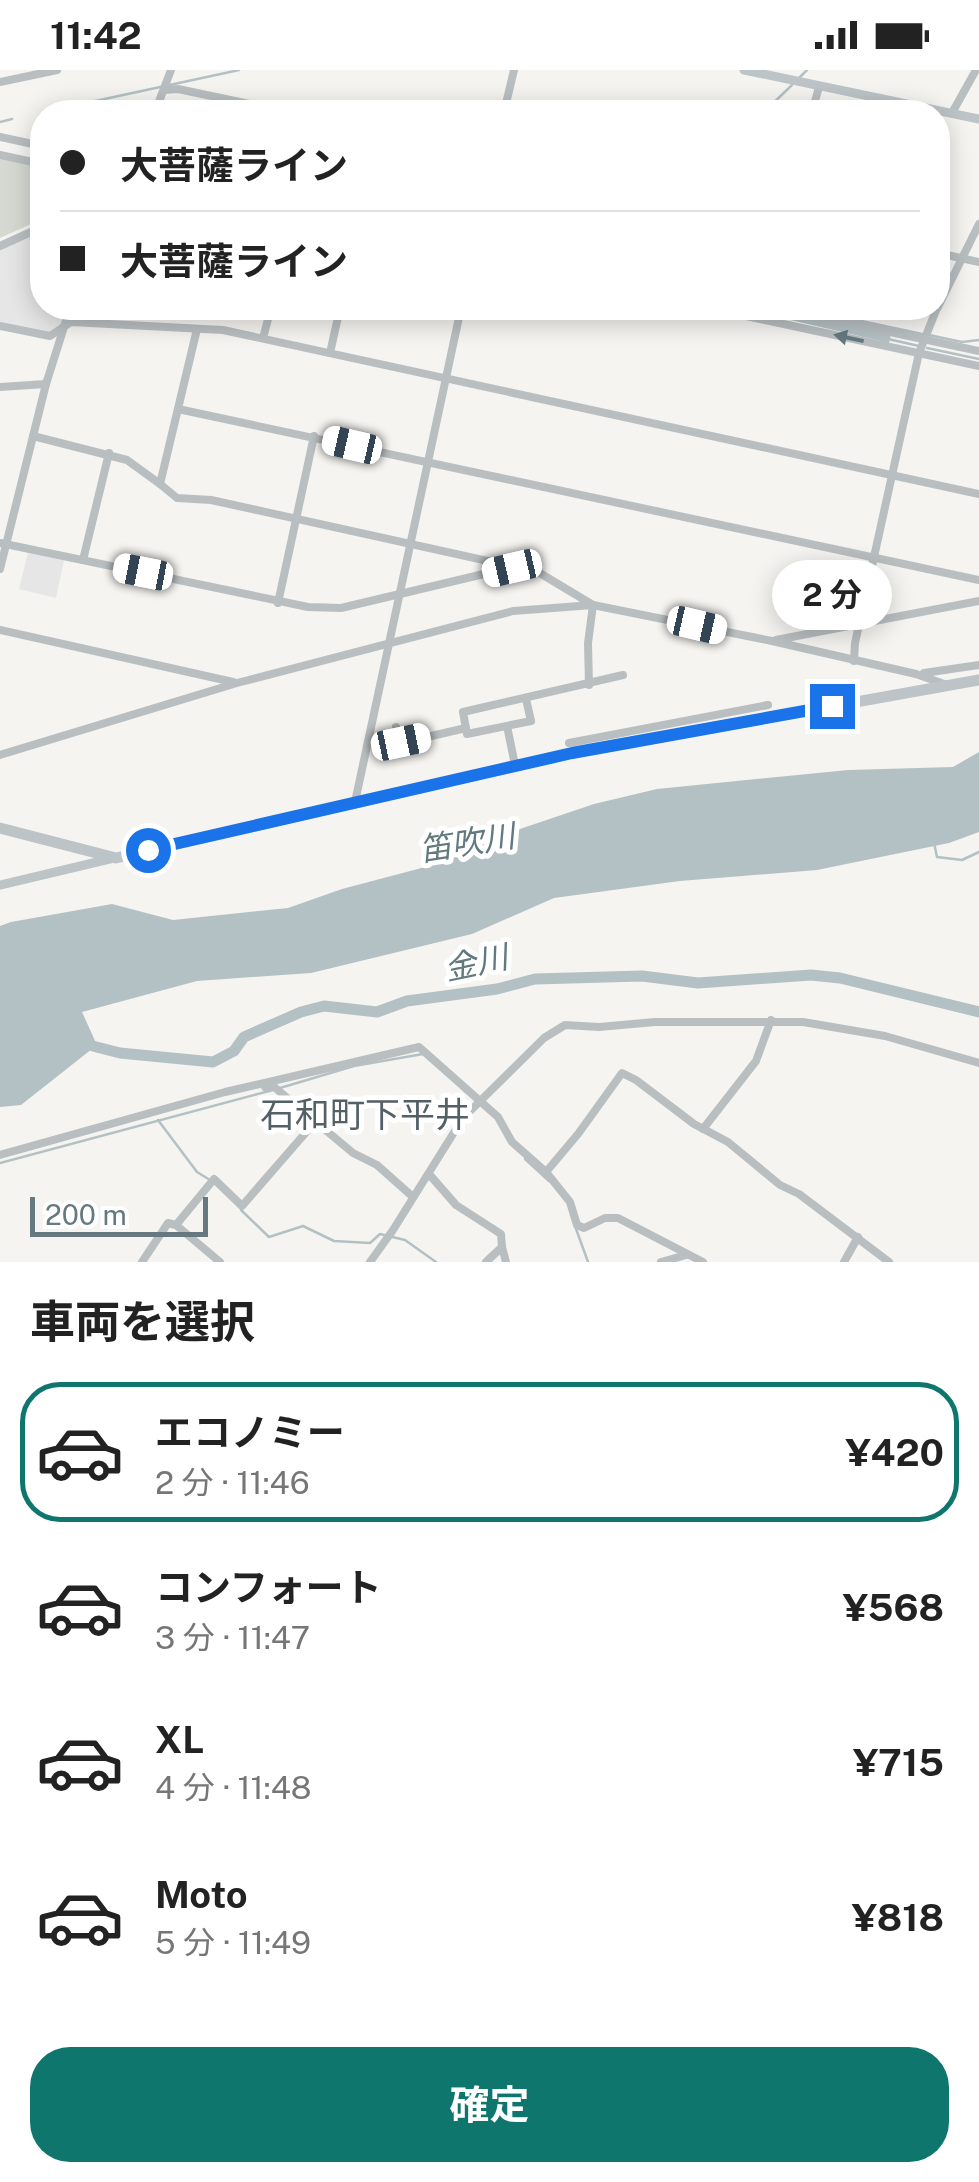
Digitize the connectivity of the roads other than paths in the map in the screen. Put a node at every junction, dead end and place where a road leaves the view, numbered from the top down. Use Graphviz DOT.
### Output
graph roads {
  1 [pos="57,70"];
  2 [pos="171,70"];
  3 [pos="514,70"];
  4 [pos="745,70"];
  5 [pos="976,70"];
  6 [pos="763,72"];
  7 [pos="0,82"];
  8 [pos="819,86"];
  9 [pos="165,87"];
  10 [pos="160,100"];
  11 [pos="231,100"];
  12 [pos="507,100"];
  13 [pos="815,100"];
  14 [pos="886,100"];
  15 [pos="952,114"];
  16 [pos="979,119"];
  17 [pos="0,137"];
  18 [pos="30,143"];
  19 [pos="0,155"];
  20 [pos="30,161"];
  21 [pos="979,224"];
  22 [pos="30,233"];
  23 [pos="0,246"];
  24 [pos="950,256"];
  25 [pos="962,258"];
  26 [pos="979,262"];
  27 [pos="950,282"];
  28 [pos="66,320"];
  29 [pos="267,320"];
  30 [pos="337,320"];
  31 [pos="459,320"];
  32 [pos="780,320"];
  33 [pos="822,320"];
  34 [pos="931,320"];
  35 [pos="64,324"];
  36 [pos="0,326"];
  37 [pos="197,329"];
  38 [pos="262,338"];
  39 [pos="892,339"];
  40 [pos="922,341"];
  41 [pos="979,351"];
  42 [pos="330,353"];
  43 [pos="979,366"];
  44 [pos="446,377"];
  45 [pos="46,384"];
  46 [pos="0,387"];
  47 [pos="178,409"];
  48 [pos="33,436"];
  49 [pos="314,436"];
  50 [pos="109,453"];
  51 [pos="428,462"];
  52 [pos="892,475"];
  53 [pos="160,484"];
  54 [pos="979,494"];
  55 [pos="295,519"];
  56 [pos="410,543"];
  57 [pos="3,544"];
  58 [pos="874,556"];
  59 [pos="83,560"];
  60 [pos="512,568"];
  61 [pos="0,569"];
  62 [pos="979,580"];
  63 [pos="398,593"];
  64 [pos="979,601"];
  65 [pos="278,603"];
  66 [pos="593,604"];
  67 [pos="860,623"];
  68 [pos="0,630"];
  69 [pos="772,641"];
  70 [pos="388,644"];
  71 [pos="854,661"];
  72 [pos="979,666"];
  73 [pos="916,674"];
  74 [pos="623,676"];
  75 [pos="979,680"];
  76 [pos="237,683"];
  77 [pos="948,685"];
  78 [pos="590,686"];
  79 [pos="526,699"];
  80 [pos="768,704"];
  81 [pos="507,726"];
  82 [pos="396,727"];
  83 [pos="466,728"];
  84 [pos="627,737"];
  85 [pos="569,743"];
  86 [pos="0,755"];
  87 [pos="515,766"];
  88 [pos="355,802"];
  89 [pos="0,828"];
  90 [pos="80,849"];
  91 [pos="116,858"];
  92 [pos="78,866"];
  93 [pos="0,885"];
  94 [pos="770,1020"];
  95 [pos="979,1063"];
  96 [pos="250,1086"];
  97 [pos="479,1100"];
  98 [pos="314,1122"];
  99 [pos="702,1130"];
  100 [pos="0,1154"];
  101 [pos="546,1172"];
  102 [pos="429,1174"];
  103 [pos="413,1197"];
  104 [pos="176,1225"];
  105 [pos="858,1237"];
  106 [pos="502,1247"];
  107 [pos="686,1255"];
  108 [pos="142,1262"];
  109 [pos="220,1262"];
  110 [pos="370,1262"];
  111 [pos="486,1262"];
  112 [pos="506,1262"];
  113 [pos="662,1262"];
  114 [pos="703,1262"];
  115 [pos="844,1262"];
  116 [pos="890,1262"];
  1 -- 7 [label="street"];
  2 -- 9 [label="street"];
  3 -- 12 [label="street"];
  4 -- 6 [label="main road"];
  5 -- 15 [label="street"];
  6 -- 8 [label="main road"];
  8 -- 13 [label="street"];
  8 -- 14 [label="main road"];
  9 -- 10 [label="street"];
  9 -- 11 [label="street"];
  15 -- 16 [label="main road"];
  17 -- 18 [label="street"];
  19 -- 20 [label="street"];
  21 -- 25 [label="street"];
  22 -- 23 [label="street"];
  24 -- 25 [label="street"];
  25 -- 26 [label="street"];
  25 -- 27 [label="street"];
  28 -- 35 [label="street"];
  29 -- 38 [label="street"];
  30 -- 42 [label="street"];
  31 -- 44 [label="street"];
  39 -- 32 [label="street, one-way"];
  33 -- 39 [label="street"];
  34 -- 40 [label="street"];
  35 -- 36 [label="street"];
  35 -- 37 [label="street"];
  35 -- 45 [label="street"];
  37 -- 38 [label="street"];
  37 -- 47 [label="street"];
  38 -- 42 [label="street"];
  39 -- 40 [label="street"];
  39 -- 40 [label="street"];
  40 -- 41 [label="street"];
  40 -- 43 [label="street"];
  40 -- 52 [label="street"];
  42 -- 44 [label="street"];
  44 -- 51 [label="street"];
  44 -- 52 [label="street"];
  45 -- 46 [label="street"];
  45 -- 48 [label="street"];
  47 -- 49 [label="street"];
  47 -- 53 [label="street"];
  48 -- 50 [label="street"];
  48 -- 57 [label="street"];
  49 -- 51 [label="street"];
  49 -- 55 [label="street"];
  50 -- 53 [label="street"];
  50 -- 59 [label="street"];
  51 -- 56 [label="street"];
  51 -- 58 [label="street"];
  52 -- 54 [label="street"];
  52 -- 58 [label="street"];
  53 -- 55 [label="street"];
  55 -- 56 [label="street"];
  55 -- 65 [label="street"];
  56 -- 60 [label="street"];
  56 -- 63 [label="street"];
  57 -- 59 [label="street"];
  57 -- 61 [label="street"];
  58 -- 62 [label="street"];
  58 -- 67 [label="street"];
  59 -- 65 [label="street"];
  60 -- 63 [label="street"];
  60 -- 66 [label="street"];
  63 -- 65 [label="street"];
  63 -- 70 [label="street"];
  64 -- 67 [label="street"];
  66 -- 69 [label="street"];
  66 -- 70 [label="street"];
  66 -- 78 [label="street"];
  67 -- 69 [label="street"];
  67 -- 71 [label="street"];
  68 -- 76 [label="street"];
  69 -- 71 [label="street"];
  70 -- 76 [label="street"];
  70 -- 88 [label="street"];
  71 -- 73 [label="street"];
  72 -- 73 [label="street"];
  73 -- 77 [label="street"];
  74 -- 78 [label="street"];
  75 -- 77 [label="highway"];
  76 -- 86 [label="street"];
  77 -- 84 [label="highway"];
  78 -- 79 [label="street"];
  79 -- 81 [label="street"];
  79 -- 83 [label="street"];
  80 -- 84 [label="street"];
  81 -- 83 [label="street"];
  81 -- 87 [label="street"];
  82 -- 83 [label="street"];
  84 -- 85 [label="street"];
  84 -- 87 [label="highway"];
  87 -- 88 [label="highway"];
  88 -- 91 [label="highway"];
  89 -- 90 [label="highway"];
  90 -- 91 [label="highway"];
  90 -- 92 [label="main road"];
  91 -- 92 [label="main road"];
  92 -- 93 [label="main road"];
  94 -- 95 [label="street"];
  94 -- 97 [label="street"];
  94 -- 99 [label="street"];
  96 -- 97 [label="street"];
  96 -- 98 [label="street"];
  96 -- 100 [label="street"];
  97 -- 101 [label="street"];
  97 -- 102 [label="street"];
  98 -- 103 [label="street"];
  98 -- 104 [label="street"];
  99 -- 101 [label="street"];
  99 -- 105 [label="street"];
  101 -- 107 [label="street"];
  102 -- 103 [label="street"];
  102 -- 106 [label="street"];
  103 -- 110 [label="street"];
  104 -- 108 [label="street"];
  104 -- 109 [label="street"];
  105 -- 115 [label="street"];
  105 -- 116 [label="street"];
  106 -- 111 [label="street"];
  106 -- 112 [label="street"];
  107 -- 113 [label="street"];
  107 -- 114 [label="street"];
}
